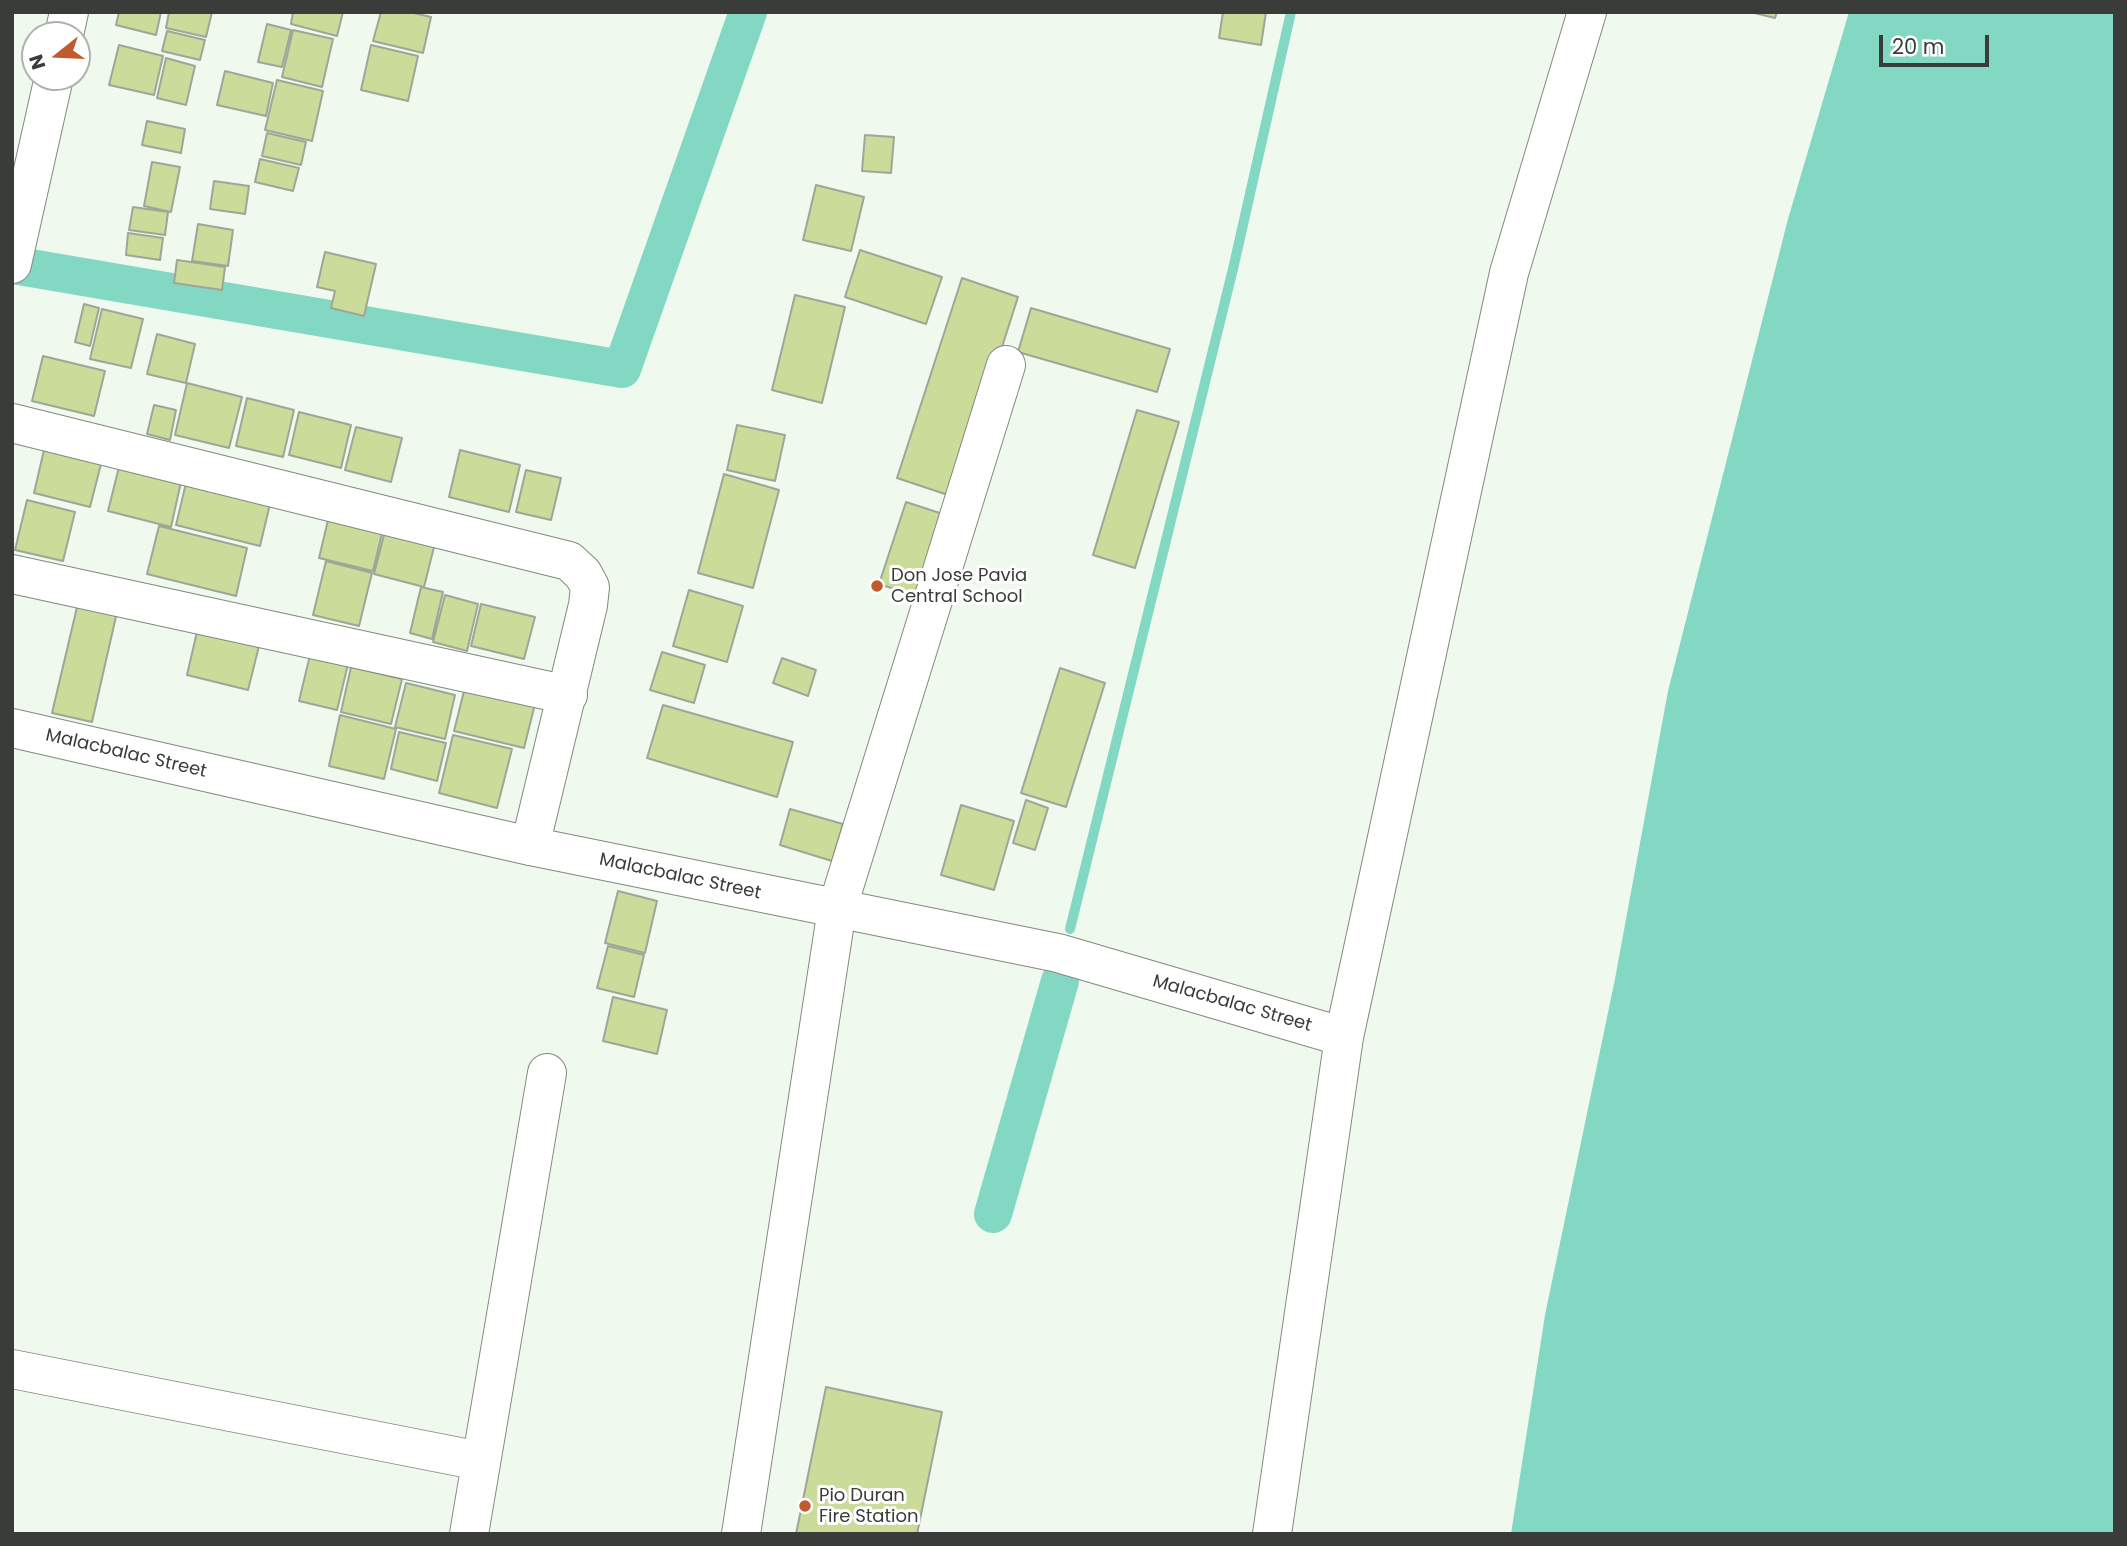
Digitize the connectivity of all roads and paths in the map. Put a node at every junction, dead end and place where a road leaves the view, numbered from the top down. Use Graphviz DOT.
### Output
graph roads {
  1 [pos="1587,12"];
  2 [pos="51,91"];
  3 [pos="12,264"];
  4 [pos="1006,365"];
  5 [pos="12,423"];
  6 [pos="12,574"];
  7 [pos="568,695"];
  8 [pos="12,728"];
  9 [pos="530,846"];
  10 [pos="837,909"];
  11 [pos="1344,1037"];
  12 [pos="547,1073"];
  13 [pos="12,1369"];
  14 [pos="480,1461"];
  15 [pos="469,1534"];
  16 [pos="741,1534"];
  17 [pos="1272,1534"];
  1 -- 11 [label="street"];
  2 -- 3 [label="street"];
  4 -- 10 [label="street"];
  5 -- 7 [label="street"];
  6 -- 7 [label="street"];
  7 -- 9 [label="street"];
  8 -- 9 [label="street, Malacbalac Street"];
  9 -- 10 [label="street, Malacbalac Street"];
  10 -- 11 [label="street, Malacbalac Street"];
  10 -- 16 [label="street"];
  11 -- 17 [label="street"];
  12 -- 14 [label="street"];
  13 -- 14 [label="street"];
  14 -- 15 [label="street"];
}
